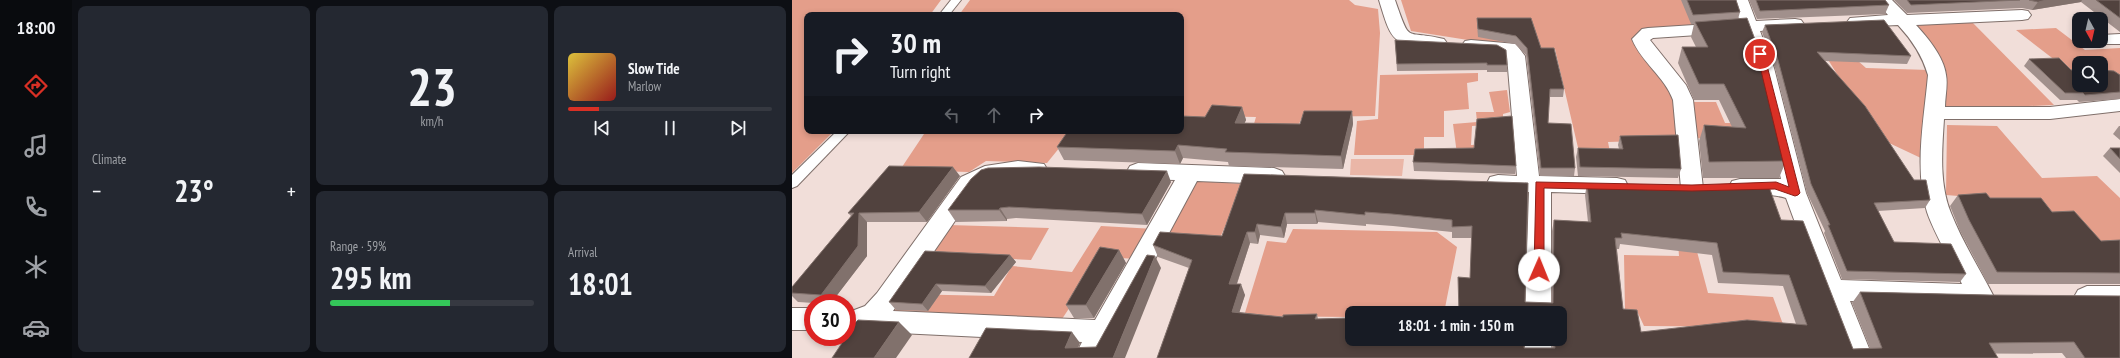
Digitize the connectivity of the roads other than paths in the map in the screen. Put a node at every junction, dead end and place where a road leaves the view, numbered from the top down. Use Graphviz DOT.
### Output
graph roads {
  1 [pos="956,0"];
  2 [pos="1387,0"];
  3 [pos="1740,0"];
  4 [pos="1883,0"];
  5 [pos="946,12"];
  6 [pos="2022,15"];
  7 [pos="1902,20"];
  8 [pos="1838,22"];
  9 [pos="1815,23"];
  10 [pos="1751,26"];
  11 [pos="2120,39"];
  12 [pos="2108,40"];
  13 [pos="2120,105"];
  14 [pos="1934,113"];
  15 [pos="841,134"];
  16 [pos="1059,169"];
  17 [pos="1121,171"];
  18 [pos="1190,173"];
  19 [pos="1293,176"];
  20 [pos="1474,182"];
  21 [pos="792,183"];
  22 [pos="1534,185"];
  23 [pos="1639,187"];
  24 [pos="1670,188"];
  25 [pos="1692,188"];
  26 [pos="1795,193"];
  27 [pos="1834,290"];
  28 [pos="2120,296"];
  29 [pos="2068,297"];
  30 [pos="1538,306"];
  31 [pos="792,319"];
  32 [pos="804,319"];
  33 [pos="856,319"];
  34 [pos="856,320"];
  35 [pos="1102,332"];
  36 [pos="1538,346"];
  37 [pos="1088,358"];
  38 [pos="1538,358"];
  39 [pos="1859,358"];
  1 -- 5 [label="lane"];
  2 -- 22 [label="street"];
  3 -- 10 [label="street"];
  4 -- 7 [label="street"];
  6 -- 7 [label="street"];
  7 -- 8 [label="street"];
  7 -- 14 [label="street"];
  9 -- 10 [label="street"];
  10 -- 25 [label="street"];
  10 -- 26 [label="street"];
  11 -- 12 [label="street"];
  13 -- 14 [label="street"];
  14 -- 27 [label="street"];
  15 -- 21 [label="lane"];
  16 -- 33 [label="street"];
  17 -- 18 [label="street"];
  18 -- 19 [label="street"];
  18 -- 35 [label="street"];
  20 -- 22 [label="street"];
  22 -- 23 [label="street"];
  22 -- 30 [label="street"];
  24 -- 25 [label="street"];
  25 -- 26 [label="street"];
  26 -- 27 [label="street"];
  27 -- 39 [label="street"];
  28 -- 29 [label="street"];
  31 -- 32 [label="street"];
  34 -- 35 [label="street"];
  35 -- 37 [label="street"];
  36 -- 38 [label="street"];
}
